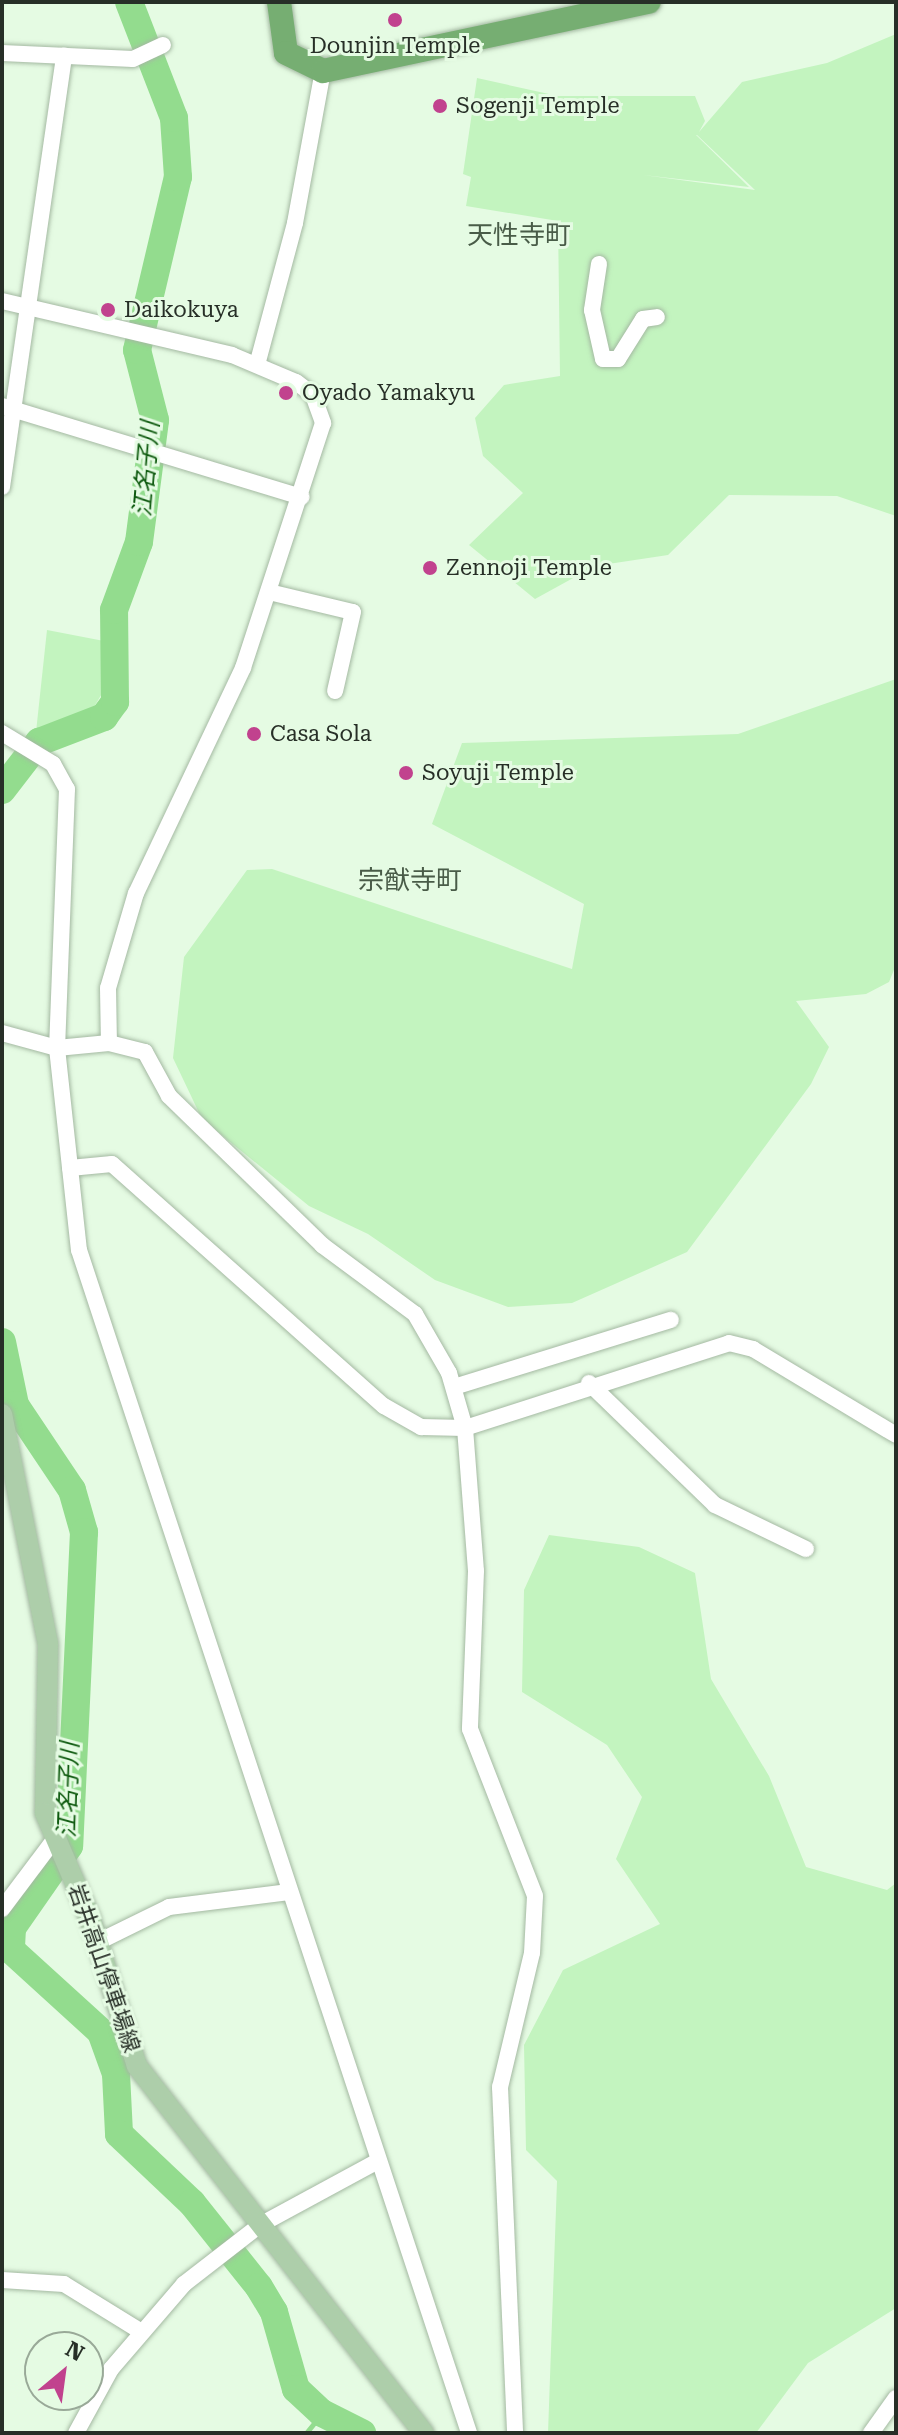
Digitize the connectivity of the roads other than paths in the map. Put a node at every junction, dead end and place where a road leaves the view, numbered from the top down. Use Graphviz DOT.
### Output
graph roads {
  1 [pos="279,2"];
  2 [pos="649,2"];
  3 [pos="153,51"];
  4 [pos="2,53"];
  5 [pos="64,55"];
  6 [pos="323,71"];
  7 [pos="599,264"];
  8 [pos="2,301"];
  9 [pos="27,307"];
  10 [pos="657,317"];
  11 [pos="257,365"];
  12 [pos="8,408"];
  13 [pos="2,487"];
  14 [pos="301,497"];
  15 [pos="269,592"];
  16 [pos="335,691"];
  17 [pos="2,733"];
  18 [pos="2,1033"];
  19 [pos="109,1043"];
  20 [pos="57,1048"];
  21 [pos="70,1168"];
  22 [pos="671,1320"];
  23 [pos="589,1383"];
  24 [pos="454,1387"];
  25 [pos="2,1414"];
  26 [pos="465,1428"];
  27 [pos="896,1435"];
  28 [pos="806,1549"];
  29 [pos="55,1842"];
  30 [pos="289,1892"];
  31 [pos="2,1909"];
  32 [pos="98,1942"];
  33 [pos="376,2162"];
  34 [pos="260,2225"];
  35 [pos="2,2280"];
  36 [pos="140,2331"];
  37 [pos="896,2398"];
  38 [pos="76,2433"];
  39 [pos="424,2433"];
  40 [pos="469,2433"];
  41 [pos="515,2433"];
  42 [pos="871,2433"];
  1 -- 6 [label="highway"];
  2 -- 6 [label="highway"];
  3 -- 5 [label="street"];
  4 -- 5 [label="street"];
  5 -- 9 [label="street"];
  6 -- 11 [label="street"];
  7 -- 10 [label="street"];
  8 -- 9 [label="street"];
  9 -- 11 [label="street"];
  9 -- 12 [label="street"];
  11 -- 14 [label="street"];
  12 -- 13 [label="street"];
  12 -- 14 [label="street"];
  14 -- 15 [label="street"];
  15 -- 16 [label="street"];
  15 -- 19 [label="street"];
  17 -- 20 [label="street"];
  18 -- 20 [label="street"];
  19 -- 20 [label="street"];
  19 -- 24 [label="street"];
  20 -- 21 [label="street"];
  21 -- 26 [label="street"];
  21 -- 30 [label="street"];
  22 -- 24 [label="street"];
  23 -- 26 [label="street"];
  23 -- 27 [label="street"];
  23 -- 28 [label="street"];
  24 -- 26 [label="street"];
  25 -- 29 [label="main road, 岩井高山停車場線"];
  26 -- 41 [label="street"];
  29 -- 31 [label="street"];
  29 -- 32 [label="main road, 岩井高山停車場線"];
  30 -- 32 [label="street"];
  30 -- 33 [label="street"];
  32 -- 34 [label="main road, 岩井高山停車場線"];
  33 -- 34 [label="street"];
  33 -- 40 [label="street"];
  34 -- 36 [label="street"];
  34 -- 39 [label="main road, 岩井高山停車場線"];
  35 -- 36 [label="street"];
  36 -- 38 [label="street"];
  37 -- 42 [label="street"];
}
